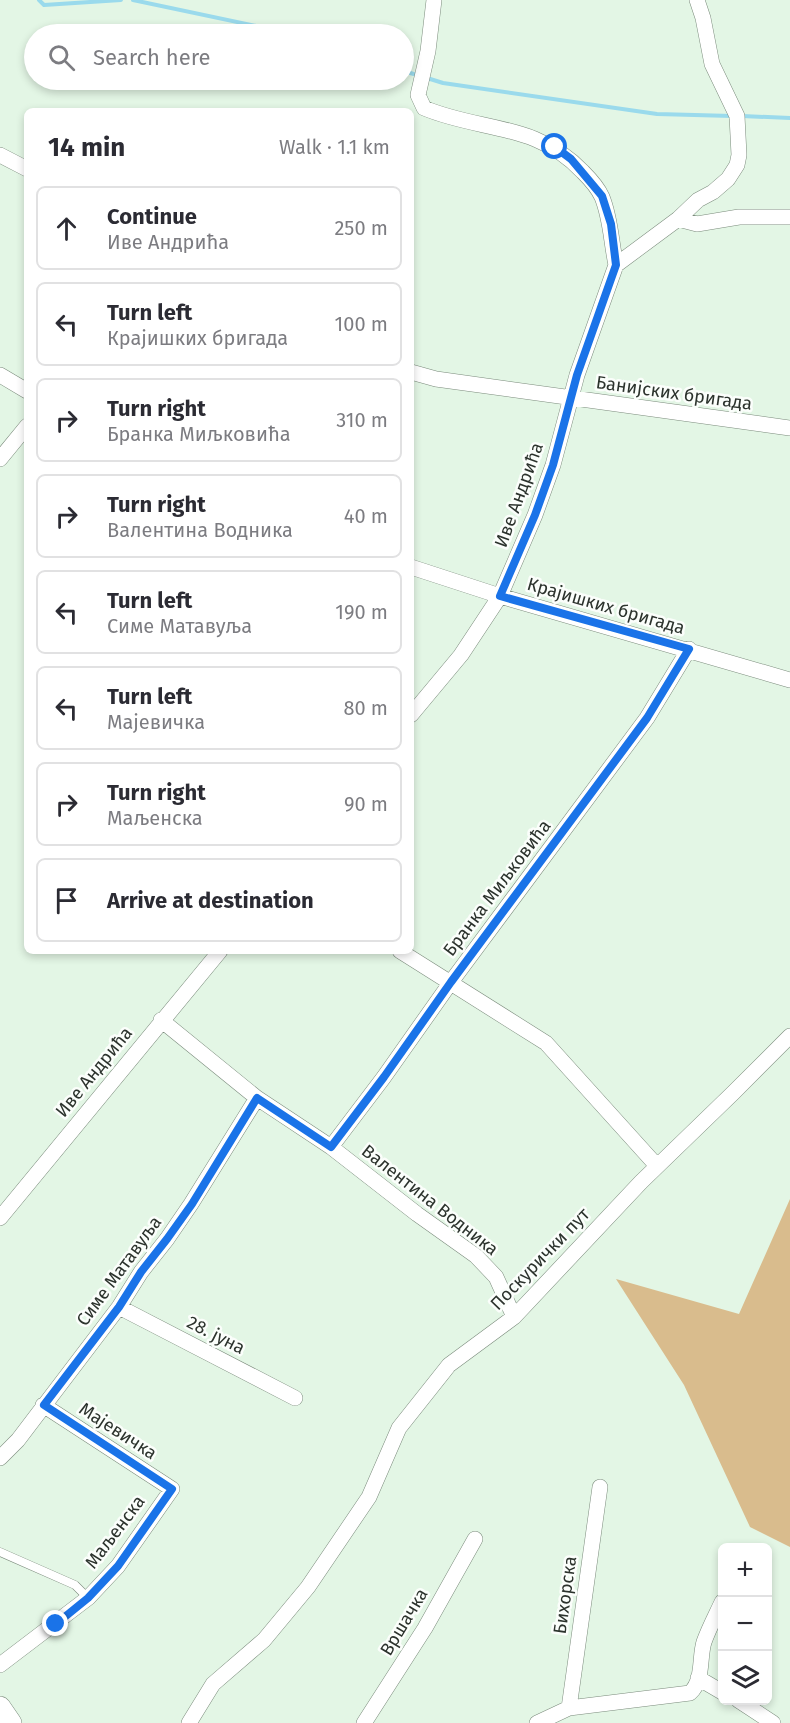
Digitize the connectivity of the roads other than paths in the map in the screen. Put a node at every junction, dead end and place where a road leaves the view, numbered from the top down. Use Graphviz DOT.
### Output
graph roads {
  1 [pos="434,0"];
  2 [pos="697,0"];
  3 [pos="0,154"];
  4 [pos="24,167"];
  5 [pos="790,217"];
  6 [pos="678,219"];
  7 [pos="616,265"];
  8 [pos="414,373"];
  9 [pos="0,375"];
  10 [pos="24,389"];
  11 [pos="569,399"];
  12 [pos="790,428"];
  13 [pos="24,430"];
  14 [pos="0,459"];
  15 [pos="414,568"];
  16 [pos="500,596"];
  17 [pos="689,649"];
  18 [pos="790,680"];
  19 [pos="414,711"];
  20 [pos="217,954"];
  21 [pos="405,954"];
  22 [pos="451,982"];
  23 [pos="161,1020"];
  24 [pos="790,1036"];
  25 [pos="257,1098"];
  26 [pos="331,1147"];
  27 [pos="657,1166"];
  28 [pos="0,1218"];
  29 [pos="119,1307"];
  30 [pos="514,1317"];
  31 [pos="295,1398"];
  32 [pos="44,1405"];
  33 [pos="0,1458"];
  34 [pos="600,1487"];
  35 [pos="172,1489"];
  36 [pos="475,1539"];
  37 [pos="0,1552"];
  38 [pos="88,1598"];
  39 [pos="718,1612"];
  40 [pos="0,1665"];
  41 [pos="698,1678"];
  42 [pos="718,1689"];
  43 [pos="744,1705"];
  44 [pos="0,1707"];
  45 [pos="569,1708"];
  46 [pos="11,1723"];
  47 [pos="189,1723"];
  48 [pos="364,1723"];
  49 [pos="537,1723"];
  50 [pos="773,1723"];
  1 -- 7 [label="street, Иве Андрића"];
  2 -- 6 [label="street"];
  3 -- 4 [label="street"];
  5 -- 6 [label="street"];
  6 -- 7 [label="street"];
  7 -- 11 [label="street, Иве Андрића"];
  8 -- 11 [label="street, Банијских бригада"];
  9 -- 10 [label="street"];
  11 -- 12 [label="street, Банијских бригада"];
  11 -- 16 [label="street, Иве Андрића"];
  13 -- 14 [label="street"];
  15 -- 16 [label="street, Крајишких бригада"];
  16 -- 17 [label="street, Крајишких бригада"];
  16 -- 19 [label="street, Иве Андрића"];
  17 -- 18 [label="street, Крајишких бригада"];
  17 -- 22 [label="street, Бранка Миљковића"];
  20 -- 23 [label="street, Иве Андрића"];
  21 -- 22 [label="street"];
  22 -- 26 [label="street, Бранка Миљковића"];
  22 -- 27 [label="street"];
  23 -- 25 [label="street, Валентина Водника"];
  23 -- 28 [label="street, Иве Андрића"];
  24 -- 27 [label="street, Поскурички пут"];
  25 -- 26 [label="street, Валентина Водника"];
  25 -- 29 [label="street, Симе Матавуља"];
  26 -- 30 [label="street, Валентина Водника"];
  27 -- 30 [label="street, Поскурички пут"];
  29 -- 31 [label="street, 28. јуна"];
  29 -- 32 [label="street, Симе Матавуља"];
  30 -- 47 [label="street, Поскурички пут"];
  32 -- 33 [label="street, Симе Матавуља"];
  32 -- 35 [label="street, Мајевичка"];
  34 -- 45 [label="street, Бихорска"];
  35 -- 38 [label="street, Маљенска"];
  36 -- 48 [label="street, Вршачка"];
  37 -- 38 [label="lane, Маљенска"];
  38 -- 40 [label="street, Маљенска"];
  39 -- 41 [label="street"];
  41 -- 42 [label="street"];
  41 -- 45 [label="street"];
  43 -- 50 [label="street"];
  44 -- 46 [label="main road"];
  45 -- 49 [label="street"];
}
